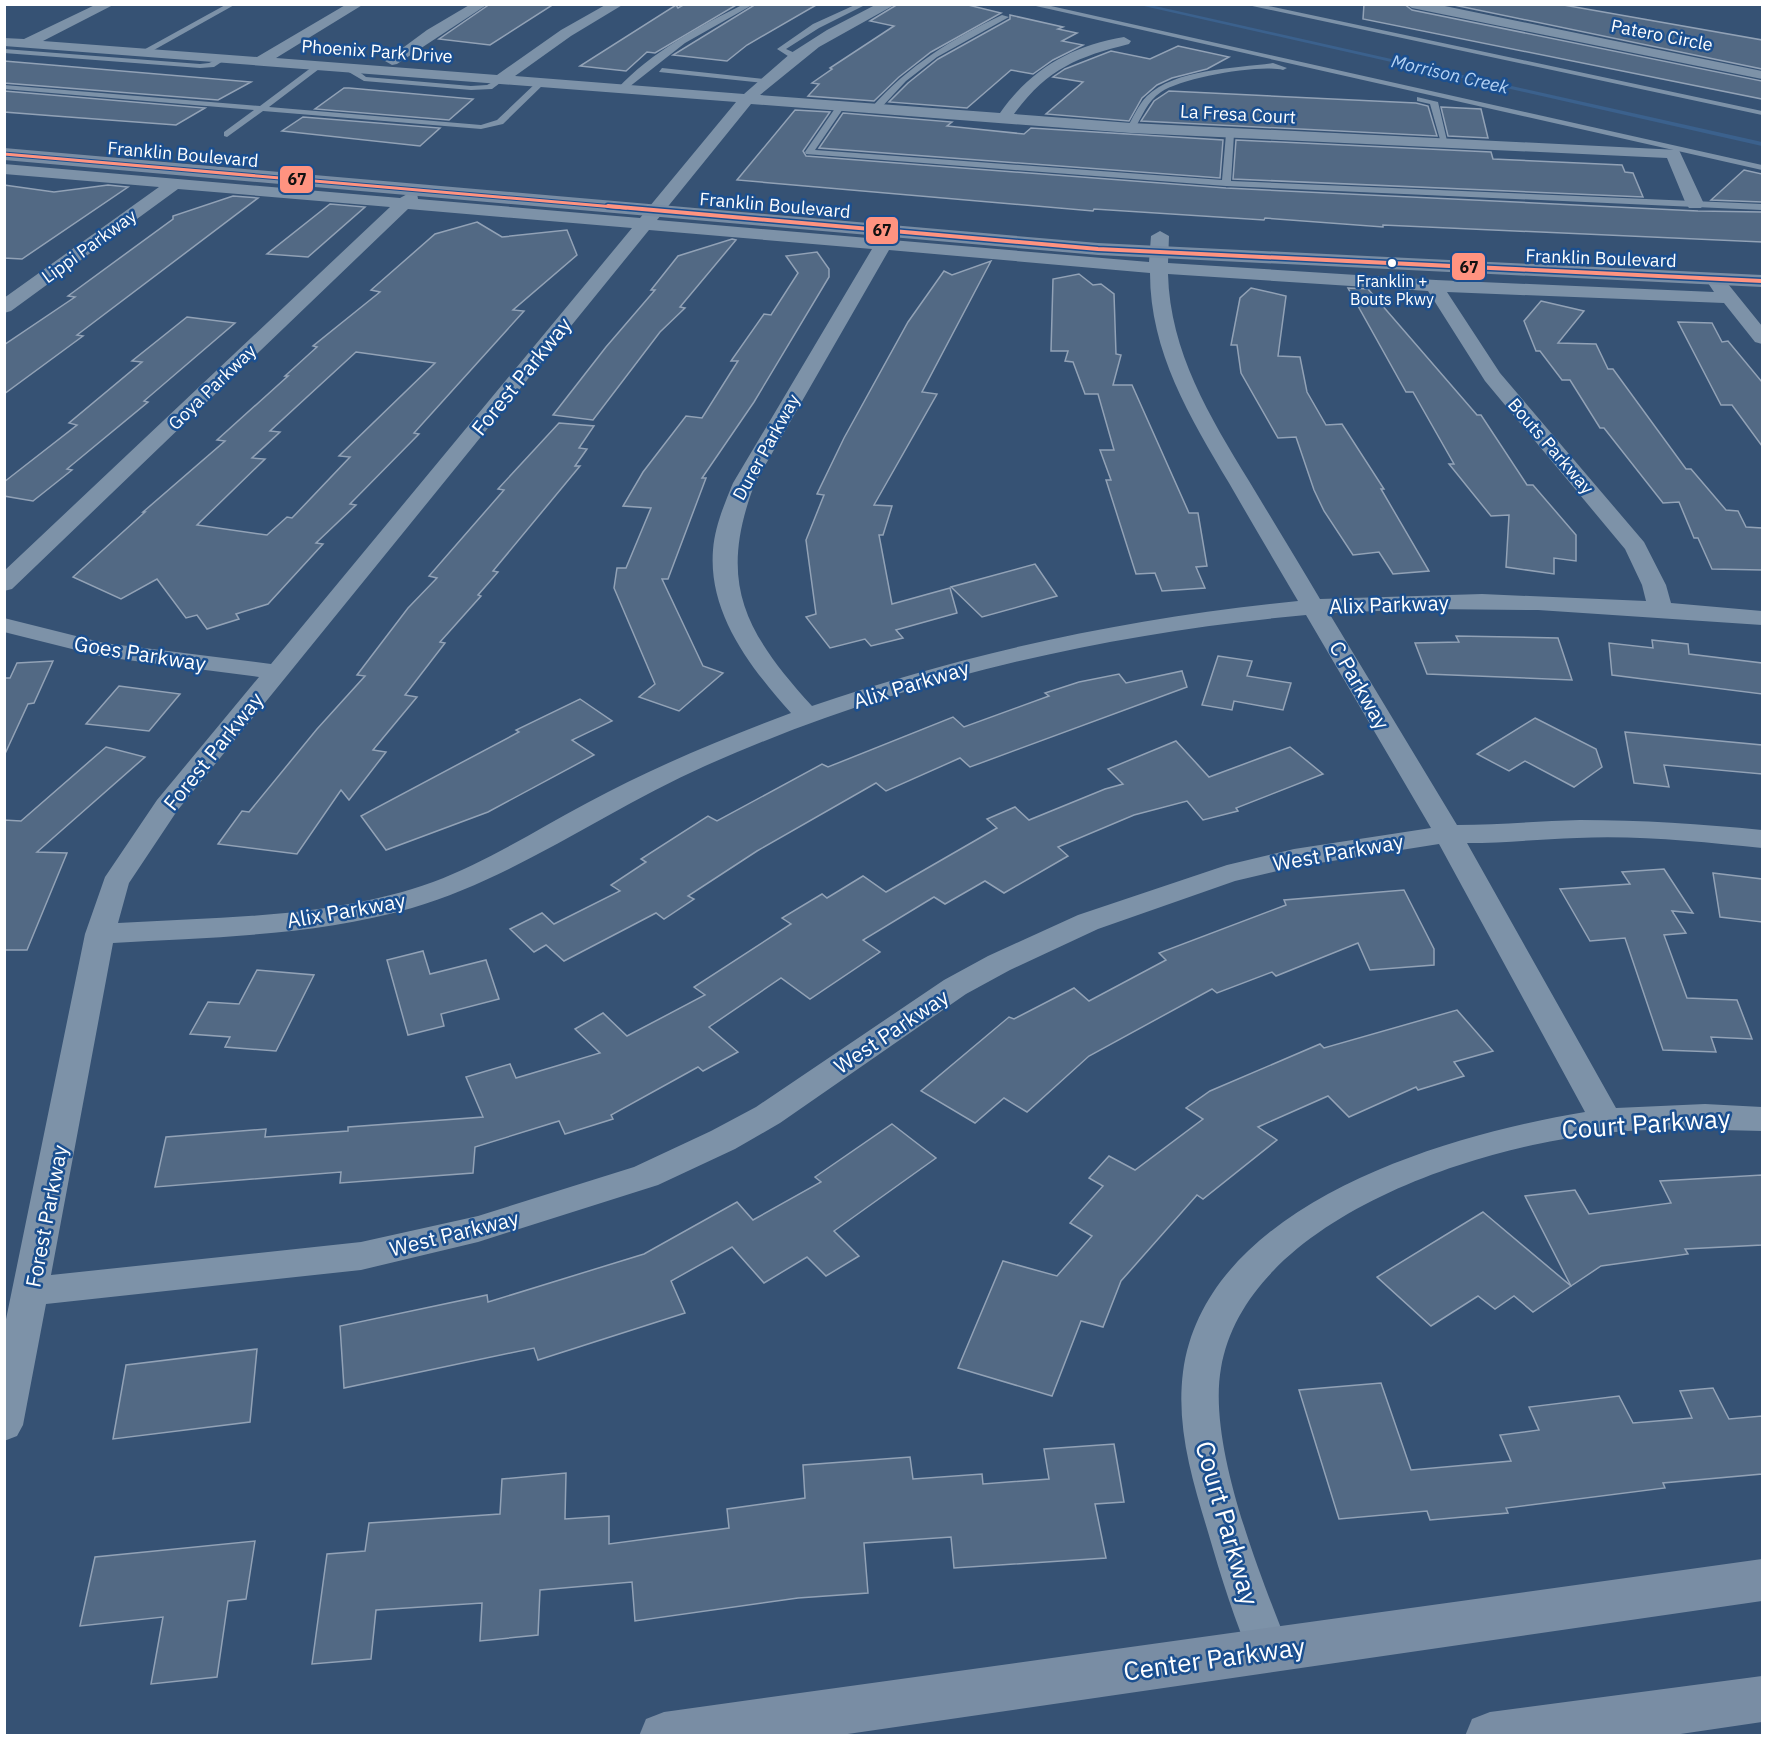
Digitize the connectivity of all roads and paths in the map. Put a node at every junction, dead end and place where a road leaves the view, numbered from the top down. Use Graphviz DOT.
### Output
graph roads {
  1 [pos="109,4"];
  2 [pos="233,4"];
  3 [pos="358,4"];
  4 [pos="482,4"];
  5 [pos="618,4"];
  6 [pos="752,4"];
  7 [pos="864,4"];
  8 [pos="890,4"];
  9 [pos="1030,4"];
  10 [pos="1246,4"];
  11 [pos="1412,4"];
  12 [pos="1005,17"];
  13 [pos="1124,41"];
  14 [pos="4,42"];
  15 [pos="25,44"];
  16 [pos="4,51"];
  17 [pos="142,53"];
  18 [pos="794,56"];
  19 [pos="222,59"];
  20 [pos="392,61"];
  21 [pos="259,62"];
  22 [pos="319,66"];
  23 [pos="662,70"];
  24 [pos="1762,75"];
  25 [pos="500,80"];
  26 [pos="765,81"];
  27 [pos="541,83"];
  28 [pos="4,87"];
  29 [pos="621,89"];
  30 [pos="747,99"];
  31 [pos="841,106"];
  32 [pos="261,109"];
  33 [pos="875,109"];
  34 [pos="1762,113"];
  35 [pos="1004,118"];
  36 [pos="1131,128"];
  37 [pos="227,134"];
  38 [pos="1230,134"];
  39 [pos="1445,143"];
  40 [pos="5,154"];
  41 [pos="1762,168"];
  42 [pos="1226,183"];
  43 [pos="174,184"];
  44 [pos="419,190"];
  45 [pos="1695,204"];
  46 [pos="403,205"];
  47 [pos="1762,207"];
  48 [pos="657,211"];
  49 [pos="882,246"];
  50 [pos="1159,252"];
  51 [pos="1762,264"];
  52 [pos="1714,279"];
  53 [pos="1762,281"];
  54 [pos="1436,286"];
  55 [pos="1728,298"];
  56 [pos="4,307"];
  57 [pos="1762,338"];
  58 [pos="4,584"];
  59 [pos="1314,607"];
  60 [pos="1660,608"];
  61 [pos="1762,618"];
  62 [pos="4,625"];
  63 [pos="277,672"];
  64 [pos="807,716"];
  65 [pos="1448,834"];
  66 [pos="1762,839"];
  67 [pos="100,934"];
  68 [pos="1762,1119"];
  69 [pos="1607,1122"];
  70 [pos="32,1292"];
  71 [pos="4,1425"];
  72 [pos="1762,1580"];
  73 [pos="1269,1651"];
  74 [pos="1762,1699"];
  75 [pos="664,1736"];
  76 [pos="1490,1736"];
  1 -- 15 [label="street"];
  2 -- 17 [label="lane"];
  3 -- 21 [label="street"];
  4 -- 20 [label="street"];
  5 -- 25 [label="street"];
  6 -- 29 [label="lane"];
  7 -- 18 [label="lane"];
  8 -- 18 [label="street, Forest Parkway"];
  9 -- 41 [label="lane"];
  10 -- 34 [label="lane"];
  11 -- 24 [label="street, Patero Circle"];
  12 -- 33 [label="lane"];
  13 -- 35 [label="street"];
  14 -- 15 [label="street, Phoenix Park Drive"];
  15 -- 17 [label="street, Phoenix Park Drive"];
  16 -- 19 [label="lane"];
  17 -- 19 [label="street, Phoenix Park Drive"];
  18 -- 26 [label="street, Forest Parkway"];
  19 -- 21 [label="street, Phoenix Park Drive"];
  21 -- 22 [label="street, Phoenix Park Drive"];
  22 -- 25 [label="street, Phoenix Park Drive"];
  22 -- 32 [label="lane"];
  23 -- 26 [label="lane"];
  25 -- 27 [label="street, Phoenix Park Drive"];
  26 -- 30 [label="street, Forest Parkway"];
  27 -- 29 [label="street, Phoenix Park Drive"];
  27 -- 32 [label="lane"];
  28 -- 32 [label="lane"];
  29 -- 30 [label="street, Phoenix Park Drive"];
  30 -- 31 [label="street, La Fresa Court"];
  30 -- 48 [label="street, Forest Parkway"];
  31 -- 33 [label="street, La Fresa Court"];
  31 -- 42 [label="lane"];
  32 -- 37 [label="lane"];
  33 -- 35 [label="street, La Fresa Court"];
  35 -- 36 [label="street, La Fresa Court"];
  36 -- 38 [label="street, La Fresa Court"];
  36 -- 39 [label="lane"];
  38 -- 39 [label="street, La Fresa Court"];
  38 -- 42 [label="lane"];
  39 -- 45 [label="street, La Fresa Court"];
  40 -- 43 [label="street"];
  40 -- 44 [label="main road, Franklin Boulevard"];
  40 -- 48 [label="main road, Franklin Boulevard"];
  42 -- 45 [label="lane"];
  43 -- 46 [label="street"];
  43 -- 56 [label="street, Lippi Parkway"];
  44 -- 46 [label="street, Goya Parkway"];
  44 -- 48 [label="main road, Franklin Boulevard"];
  45 -- 47 [label="lane"];
  46 -- 48 [label="street"];
  46 -- 58 [label="street, Goya Parkway"];
  48 -- 49 [label="street"];
  48 -- 50 [label="main road, Franklin Boulevard"];
  48 -- 63 [label="street, Forest Parkway"];
  49 -- 50 [label="street"];
  49 -- 64 [label="street, Durer Parkway"];
  50 -- 51 [label="main road, Franklin Boulevard"];
  50 -- 52 [label="main road, Franklin Boulevard"];
  50 -- 54 [label="street"];
  50 -- 59 [label="street, C Parkway"];
  52 -- 53 [label="main road, Franklin Boulevard"];
  52 -- 55 [label="street"];
  54 -- 55 [label="street"];
  54 -- 60 [label="street, Bouts Parkway"];
  55 -- 57 [label="street"];
  59 -- 60 [label="street, Alix Parkway"];
  59 -- 64 [label="street, Alix Parkway"];
  59 -- 65 [label="street, C Parkway"];
  60 -- 61 [label="street, Alix Parkway"];
  62 -- 63 [label="street, Goes Parkway"];
  63 -- 67 [label="street, Forest Parkway"];
  64 -- 67 [label="street, Alix Parkway"];
  65 -- 66 [label="street, West Parkway"];
  65 -- 69 [label="street, C Parkway"];
  65 -- 70 [label="street, West Parkway"];
  67 -- 70 [label="street, Forest Parkway"];
  68 -- 69 [label="street, Court Parkway"];
  69 -- 73 [label="street, Court Parkway"];
  70 -- 71 [label="street, Forest Parkway"];
  72 -- 73 [label="main road, Center Parkway"];
  73 -- 75 [label="main road, Center Parkway"];
  74 -- 76 [label="main road"];
}
